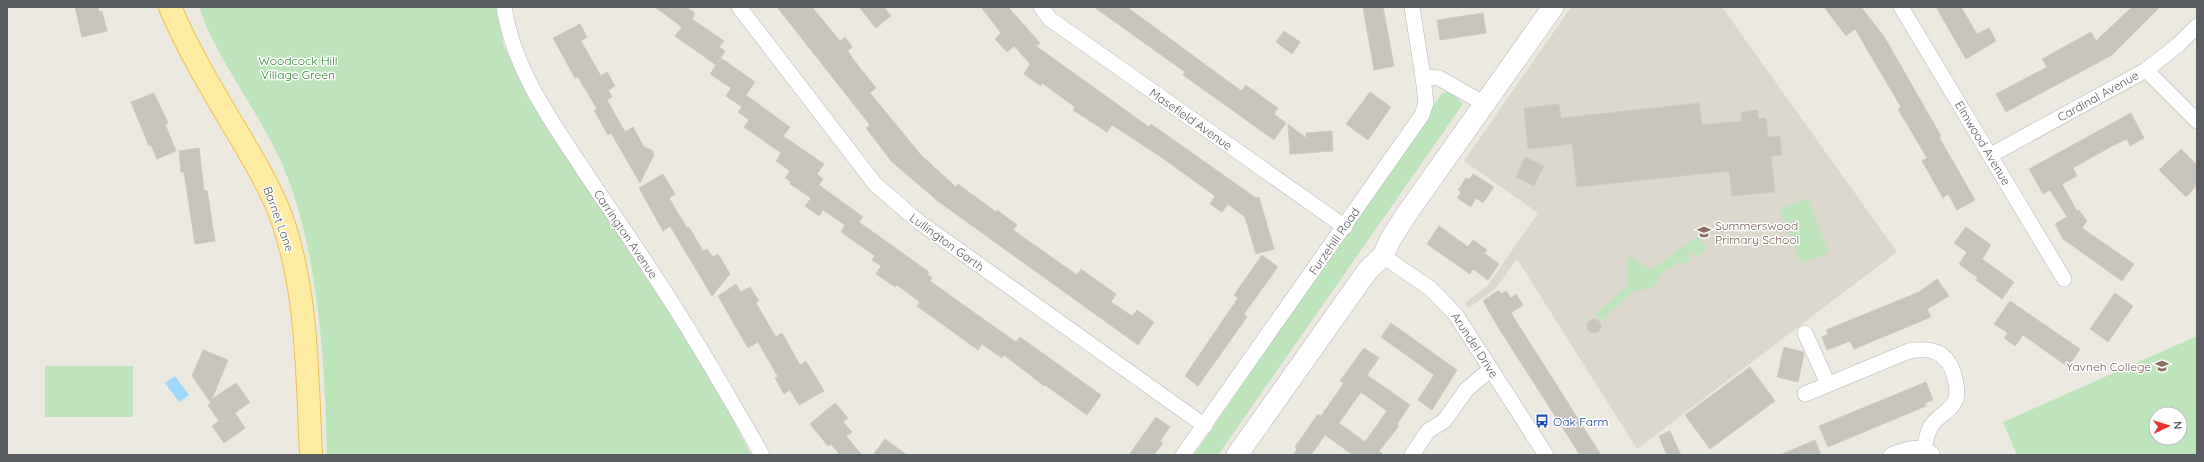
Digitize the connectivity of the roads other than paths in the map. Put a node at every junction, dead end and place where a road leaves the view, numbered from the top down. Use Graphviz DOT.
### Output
graph roads {
  1 [pos="170,7"];
  2 [pos="504,7"];
  3 [pos="738,7"];
  4 [pos="1041,7"];
  5 [pos="1412,7"];
  6 [pos="1553,7"];
  7 [pos="1901,7"];
  8 [pos="2197,26"];
  9 [pos="2146,70"];
  10 [pos="1423,77"];
  11 [pos="1485,104"];
  12 [pos="2197,121"];
  13 [pos="1990,155"];
  14 [pos="1345,227"];
  15 [pos="1383,256"];
  16 [pos="2064,279"];
  17 [pos="1806,333"];
  18 [pos="1491,369"];
  19 [pos="1828,384"];
  20 [pos="1805,394"];
  21 [pos="1205,426"];
  22 [pos="1928,452"];
  23 [pos="311,455"];
  24 [pos="762,455"];
  25 [pos="1183,455"];
  26 [pos="1237,455"];
  27 [pos="1412,455"];
  28 [pos="1546,455"];
  29 [pos="1891,455"];
  1 -- 23 [label="main road, Barnet Lane"];
  2 -- 24 [label="street, Carrington Avenue"];
  3 -- 21 [label="street, Lullington Garth"];
  4 -- 14 [label="street, Masefield Avenue"];
  5 -- 10 [label="street, Furzehill Road"];
  6 -- 11 [label="street"];
  7 -- 13 [label="street, Elmwood Avenue"];
  8 -- 9 [label="street, Cardinal Avenue"];
  9 -- 12 [label="street"];
  9 -- 13 [label="street, Cardinal Avenue"];
  10 -- 11 [label="street"];
  10 -- 14 [label="street, Furzehill Road"];
  11 -- 15 [label="street"];
  13 -- 16 [label="street, Elmwood Avenue"];
  14 -- 21 [label="street, Furzehill Road"];
  15 -- 18 [label="street, Arundel Drive"];
  15 -- 26 [label="street"];
  17 -- 19 [label="street"];
  18 -- 27 [label="street"];
  18 -- 28 [label="street, Arundel Drive"];
  19 -- 20 [label="street"];
  19 -- 22 [label="street"];
  21 -- 25 [label="street, Furzehill Road"];
  22 -- 29 [label="street"];
}
